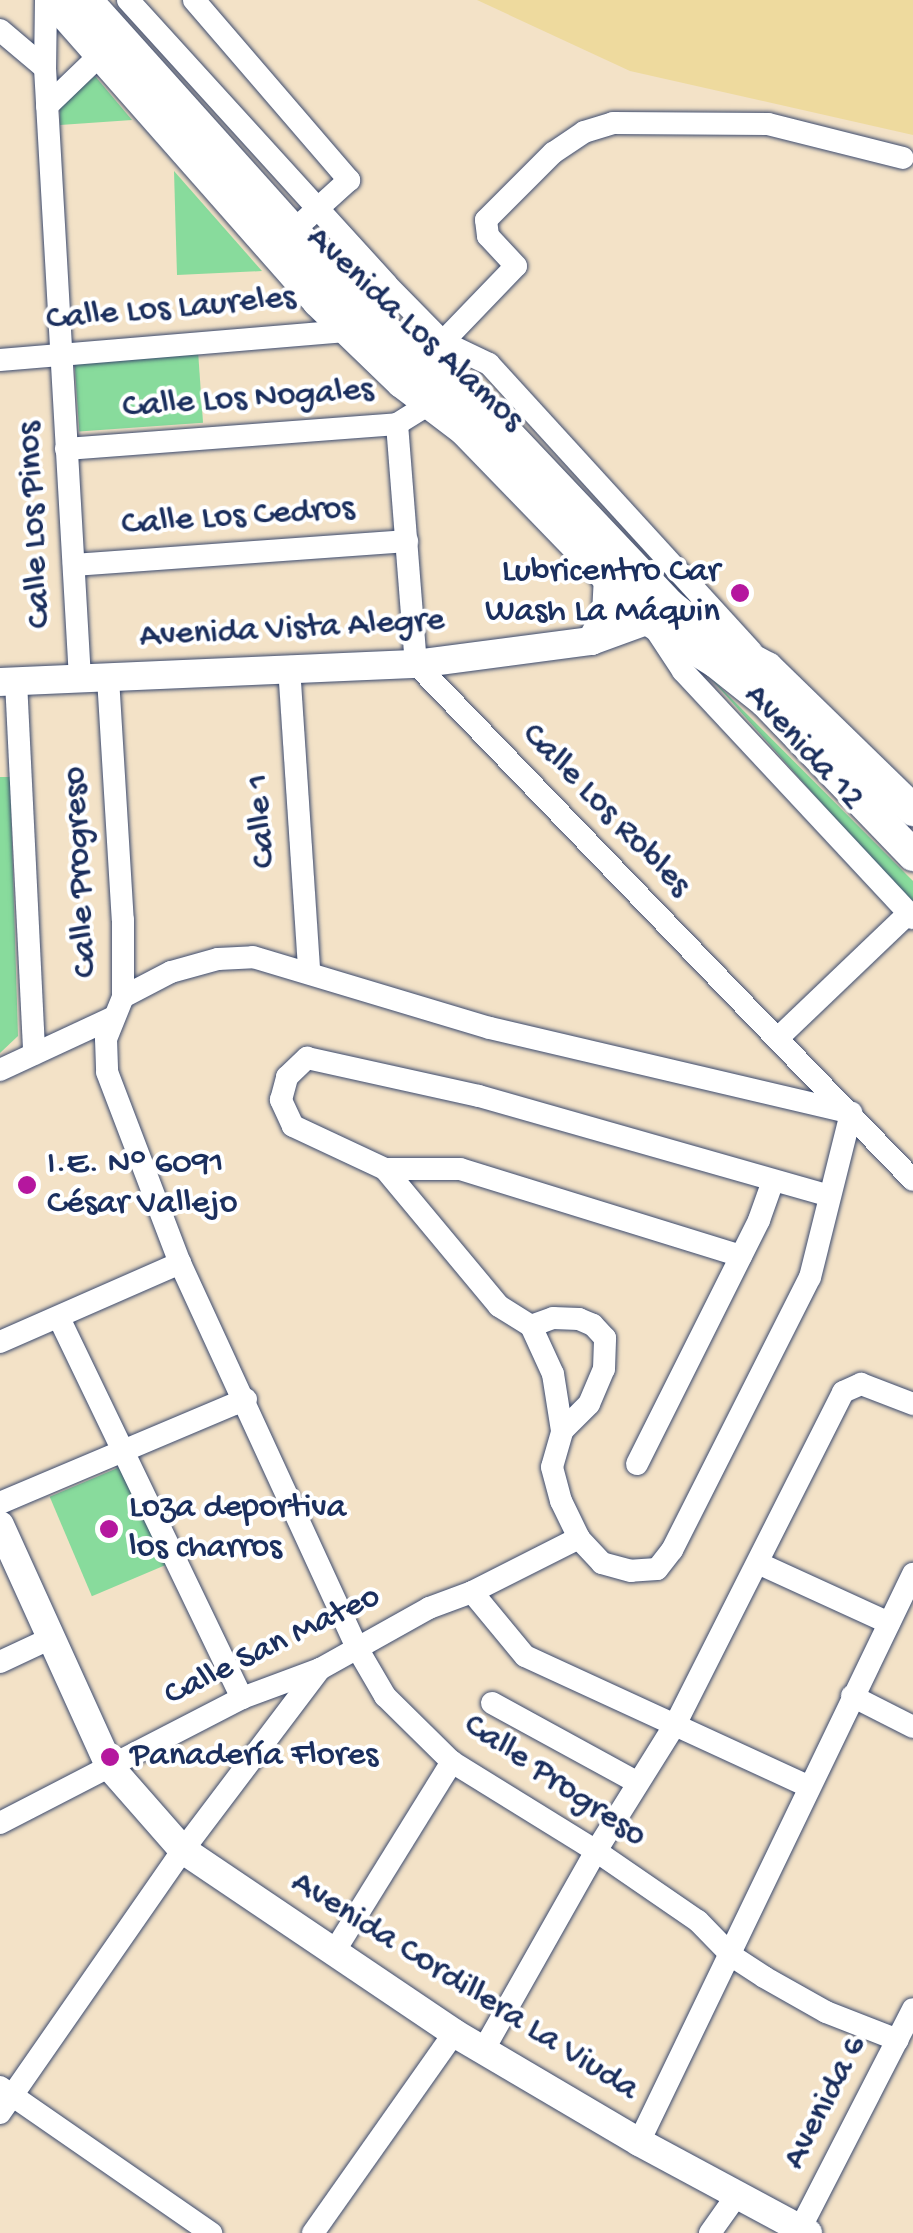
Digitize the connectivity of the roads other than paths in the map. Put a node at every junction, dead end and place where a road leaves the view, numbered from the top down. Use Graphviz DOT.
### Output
graph roads {
  1 [pos="50,0"];
  2 [pos="86,0"];
  3 [pos="128,0"];
  4 [pos="194,0"];
  5 [pos="0,30"];
  6 [pos="101,54"];
  7 [pos="45,68"];
  8 [pos="48,106"];
  9 [pos="903,158"];
  10 [pos="317,210"];
  11 [pos="291,231"];
  12 [pos="386,284"];
  13 [pos="357,321"];
  14 [pos="62,355"];
  15 [pos="0,360"];
  16 [pos="422,362"];
  17 [pos="430,402"];
  18 [pos="397,424"];
  19 [pos="66,449"];
  20 [pos="408,541"];
  21 [pos="74,565"];
  22 [pos="608,578"];
  23 [pos="670,604"];
  24 [pos="591,642"];
  25 [pos="416,664"];
  26 [pos="288,667"];
  27 [pos="94,678"];
  28 [pos="8,681"];
  29 [pos="913,810"];
  30 [pos="913,855"];
  31 [pos="911,916"];
  32 [pos="310,970"];
  33 [pos="117,1008"];
  34 [pos="778,1038"];
  35 [pos="34,1054"];
  36 [pos="0,1070"];
  37 [pos="851,1112"];
  38 [pos="386,1169"];
  39 [pos="913,1180"];
  40 [pos="773,1182"];
  41 [pos="829,1196"];
  42 [pos="740,1256"];
  43 [pos="180,1263"];
  44 [pos="59,1318"];
  45 [pos="531,1326"];
  46 [pos="0,1342"];
  47 [pos="246,1399"];
  48 [pos="913,1404"];
  49 [pos="562,1431"];
  50 [pos="124,1451"];
  51 [pos="637,1464"];
  52 [pos="0,1503"];
  53 [pos="0,1526"];
  54 [pos="579,1538"];
  55 [pos="758,1563"];
  56 [pos="913,1574"];
  57 [pos="472,1592"];
  58 [pos="889,1623"];
  59 [pos="49,1639"];
  60 [pos="357,1648"];
  61 [pos="0,1662"];
  62 [pos="320,1669"];
  63 [pos="852,1696"];
  64 [pos="242,1698"];
  65 [pos="492,1704"];
  66 [pos="676,1722"];
  67 [pos="913,1727"];
  68 [pos="452,1762"];
  69 [pos="110,1767"];
  70 [pos="638,1783"];
  71 [pos="808,1786"];
  72 [pos="0,1823"];
  73 [pos="182,1850"];
  74 [pos="596,1851"];
  75 [pos="334,1952"];
  76 [pos="732,1956"];
  77 [pos="913,2009"];
  78 [pos="454,2032"];
  79 [pos="898,2040"];
  80 [pos="484,2050"];
  81 [pos="4,2098"];
  82 [pos="639,2142"];
  83 [pos="737,2195"];
  84 [pos="804,2231"];
  85 [pos="211,2233"];
  86 [pos="313,2233"];
  87 [pos="710,2233"];
  1 -- 6 [label="main road, Avenida Los Alamos"];
  1 -- 7 [label="street, Calle Los Pinos"];
  2 -- 11 [label="main road, Avenida Los Alamos"];
  3 -- 10 [label="street"];
  4 -- 10 [label="street"];
  5 -- 7 [label="street"];
  6 -- 8 [label="street"];
  6 -- 13 [label="main road, Avenida Los Alamos"];
  7 -- 8 [label="street, Calle Los Pinos"];
  8 -- 14 [label="street, Calle Los Pinos"];
  9 -- 16 [label="street"];
  10 -- 11 [label="street"];
  10 -- 12 [label="street"];
  11 -- 13 [label="main road, Avenida Los Alamos"];
  12 -- 13 [label="street"];
  12 -- 16 [label="street"];
  13 -- 14 [label="street, Calle Los Laureles"];
  13 -- 16 [label="main road, Avenida Los Alamos"];
  14 -- 15 [label="street, Calle Los Laureles"];
  14 -- 19 [label="street, Calle Los Pinos"];
  16 -- 17 [label="main road, Avenida Los Alamos"];
  16 -- 23 [label="main road, Avenida Los Alamos"];
  17 -- 18 [label="street, Calle Los Nogales"];
  17 -- 22 [label="main road, Avenida Los Alamos"];
  18 -- 19 [label="street, Calle Los Nogales"];
  18 -- 20 [label="street"];
  19 -- 21 [label="street, Calle Los Pinos"];
  20 -- 21 [label="street, Calle Los Cedros"];
  20 -- 25 [label="street"];
  21 -- 27 [label="street, Calle Los Pinos"];
  22 -- 23 [label="main road, Avenida Los Alamos"];
  22 -- 24 [label="street"];
  23 -- 24 [label="street, Avenida Vista Alegre"];
  23 -- 29 [label="main road"];
  23 -- 30 [label="main road"];
  23 -- 31 [label="street, Avenida 12"];
  24 -- 25 [label="street, Avenida Vista Alegre"];
  25 -- 26 [label="street, Avenida Vista Alegre"];
  25 -- 34 [label="street, Calle Los Robles"];
  26 -- 27 [label="street, Avenida Vista Alegre"];
  26 -- 32 [label="street, Calle 1"];
  27 -- 28 [label="street, Avenida Vista Alegre"];
  27 -- 33 [label="street, Calle Progreso"];
  28 -- 35 [label="street"];
  31 -- 34 [label="street"];
  32 -- 33 [label="street"];
  32 -- 37 [label="street"];
  33 -- 35 [label="street"];
  33 -- 43 [label="street, Calle Progreso"];
  34 -- 37 [label="street, Calle Los Robles"];
  35 -- 36 [label="street"];
  37 -- 39 [label="street, Calle Los Robles"];
  37 -- 41 [label="street"];
  38 -- 40 [label="street"];
  38 -- 42 [label="street"];
  38 -- 45 [label="street"];
  40 -- 41 [label="street"];
  40 -- 42 [label="street"];
  41 -- 54 [label="street"];
  42 -- 51 [label="street"];
  43 -- 44 [label="street"];
  43 -- 47 [label="street, Calle Progreso"];
  44 -- 46 [label="street"];
  44 -- 50 [label="street"];
  45 -- 49 [label="street"];
  45 -- 49 [label="street"];
  47 -- 50 [label="street"];
  47 -- 60 [label="street, Calle Progreso"];
  48 -- 55 [label="street"];
  49 -- 54 [label="street"];
  50 -- 52 [label="street"];
  50 -- 64 [label="street"];
  53 -- 59 [label="street, Avenida Cordillera La Viuda"];
  54 -- 57 [label="street, Calle San Mateo"];
  55 -- 58 [label="street"];
  55 -- 66 [label="street"];
  56 -- 58 [label="street"];
  57 -- 60 [label="street, Calle San Mateo"];
  57 -- 66 [label="street"];
  58 -- 63 [label="street"];
  59 -- 61 [label="street"];
  59 -- 69 [label="street, Avenida Cordillera La Viuda"];
  60 -- 62 [label="street, Calle San Mateo"];
  60 -- 68 [label="street, Calle Progreso"];
  62 -- 64 [label="street, Calle San Mateo"];
  62 -- 73 [label="street"];
  63 -- 67 [label="street"];
  63 -- 71 [label="street"];
  64 -- 69 [label="street, Calle San Mateo"];
  65 -- 70 [label="street"];
  66 -- 70 [label="street"];
  66 -- 71 [label="street"];
  68 -- 74 [label="street, Calle Progreso"];
  68 -- 75 [label="street"];
  69 -- 72 [label="street, Calle San Mateo"];
  69 -- 73 [label="street, Avenida Cordillera La Viuda"];
  70 -- 74 [label="street"];
  71 -- 76 [label="street"];
  73 -- 75 [label="street, Avenida Cordillera La Viuda"];
  73 -- 81 [label="street"];
  74 -- 76 [label="street, Calle Progreso"];
  74 -- 80 [label="street"];
  75 -- 78 [label="street, Avenida Cordillera La Viuda"];
  76 -- 79 [label="street, Calle Progreso"];
  76 -- 82 [label="street"];
  77 -- 79 [label="street, Avenida 6"];
  78 -- 80 [label="street, Avenida Cordillera La Viuda"];
  78 -- 86 [label="street"];
  79 -- 84 [label="street, Avenida 6"];
  80 -- 82 [label="street, Avenida Cordillera La Viuda"];
  81 -- 85 [label="street"];
  82 -- 83 [label="street, Avenida Cordillera La Viuda"];
  83 -- 84 [label="street, Avenida Cordillera La Viuda"];
  83 -- 87 [label="street"];
}
